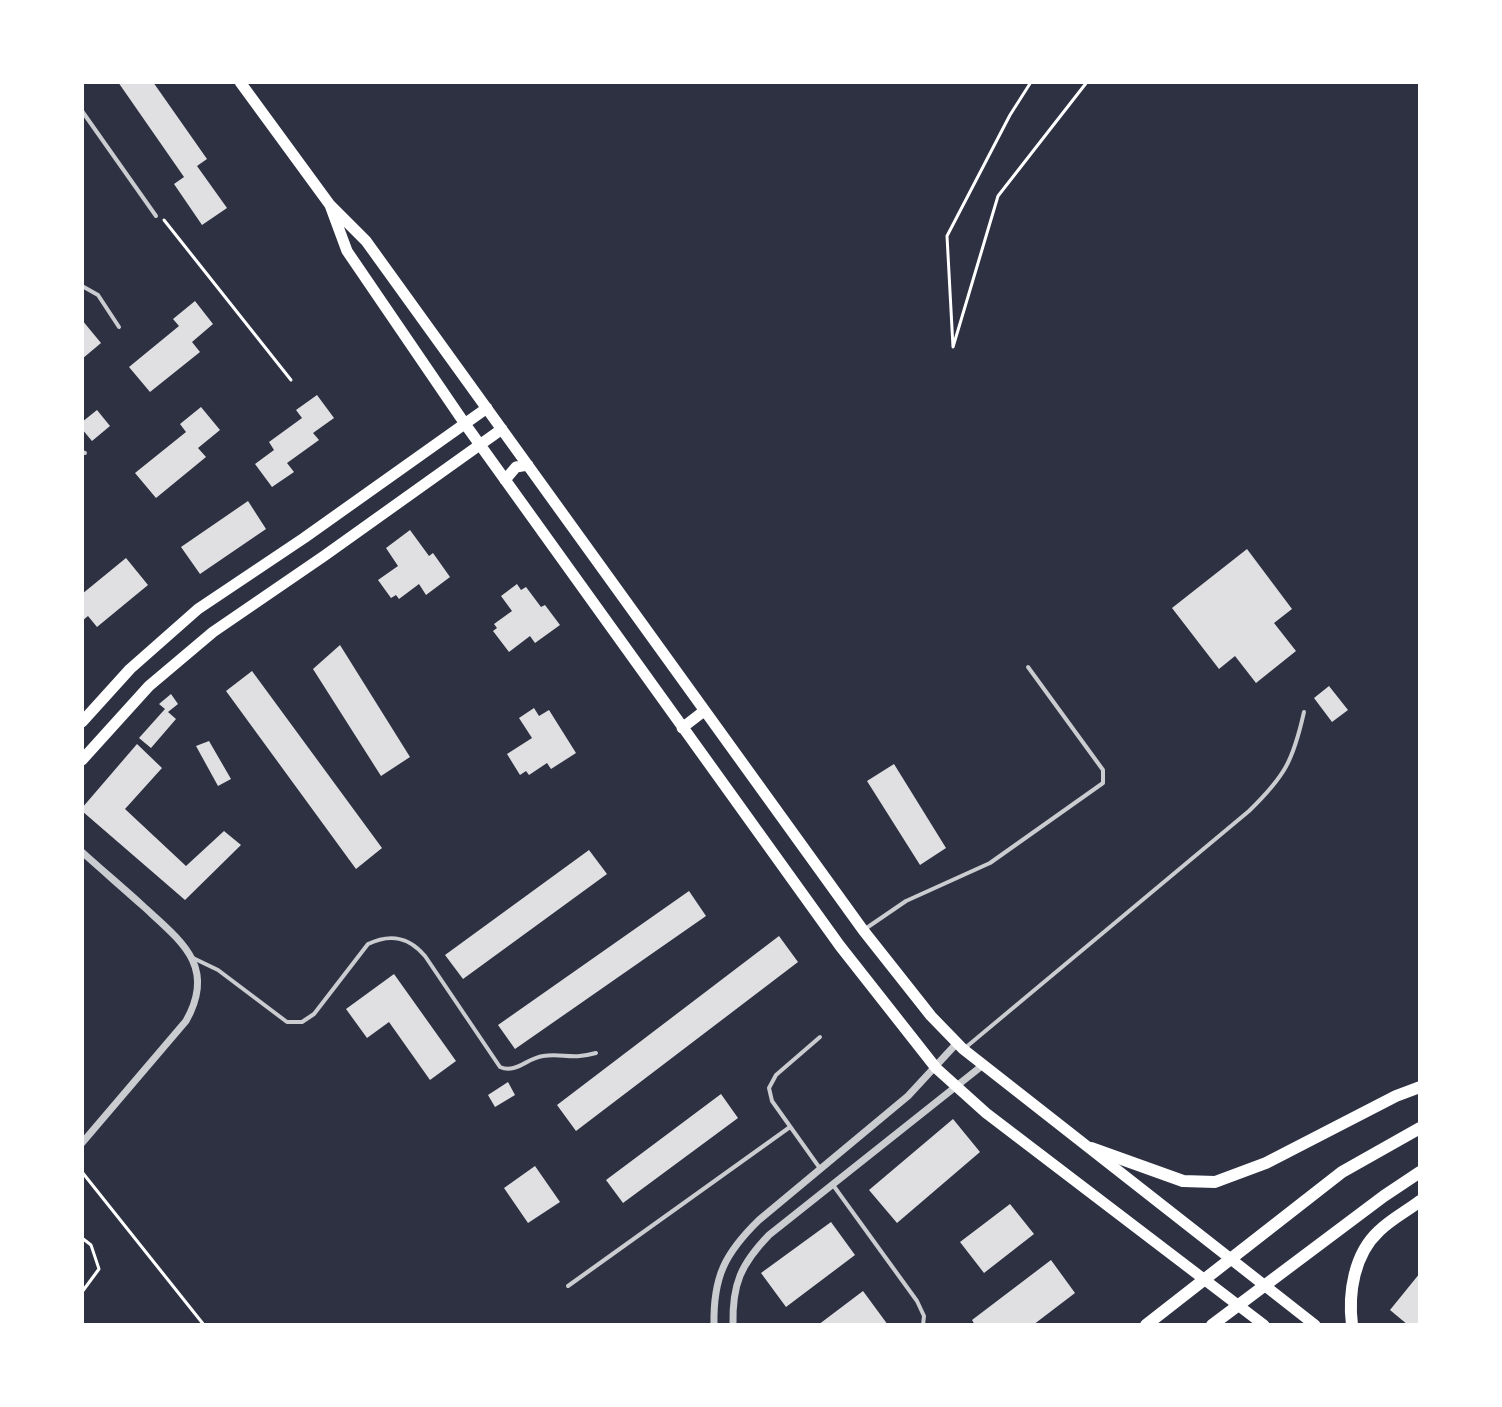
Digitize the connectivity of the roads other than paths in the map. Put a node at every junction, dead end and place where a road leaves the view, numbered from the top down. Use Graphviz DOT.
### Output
graph roads {
  1 [pos="240,82"];
  2 [pos="82,111"];
  3 [pos="330,205"];
  4 [pos="156,216"];
  5 [pos="82,286"];
  6 [pos="119,327"];
  7 [pos="465,378"];
  8 [pos="443,392"];
  9 [pos="487,408"];
  10 [pos="465,424"];
  11 [pos="502,429"];
  12 [pos="480,445"];
  13 [pos="528,465"];
  14 [pos="505,480"];
  15 [pos="1028,667"];
  16 [pos="704,711"];
  17 [pos="1304,712"];
  18 [pos="82,722"];
  19 [pos="682,728"];
  20 [pos="82,760"];
  21 [pos="82,852"];
  22 [pos="863,930"];
  23 [pos="193,958"];
  24 [pos="820,1037"];
  25 [pos="960,1046"];
  26 [pos="596,1053"];
  27 [pos="983,1065"];
  28 [pos="936,1068"];
  29 [pos="1420,1087"];
  30 [pos="957,1089"];
  31 [pos="790,1127"];
  32 [pos="1420,1128"];
  33 [pos="82,1143"];
  34 [pos="1091,1148"];
  35 [pos="821,1169"];
  36 [pos="1420,1172"];
  37 [pos="833,1185"];
  38 [pos="1420,1201"];
  39 [pos="568,1286"];
  40 [pos="714,1325"];
  41 [pos="733,1325"];
  42 [pos="923,1325"];
  43 [pos="1146,1325"];
  44 [pos="1212,1325"];
  45 [pos="1264,1325"];
  46 [pos="1315,1325"];
  47 [pos="1352,1325"];
  1 -- 3 [label="main road"];
  2 -- 4 [label="lane"];
  3 -- 7 [label="main road"];
  3 -- 8 [label="main road"];
  5 -- 6 [label="lane"];
  7 -- 8 [label="main road"];
  7 -- 9 [label="main road"];
  8 -- 10 [label="main road"];
  9 -- 10 [label="main road"];
  9 -- 11 [label="main road"];
  10 -- 12 [label="main road"];
  10 -- 18 [label="main road"];
  11 -- 12 [label="main road"];
  11 -- 13 [label="main road"];
  12 -- 14 [label="main road"];
  12 -- 20 [label="main road"];
  13 -- 14 [label="main road"];
  13 -- 16 [label="main road"];
  14 -- 19 [label="main road"];
  15 -- 22 [label="lane"];
  16 -- 19 [label="main road"];
  16 -- 22 [label="main road"];
  17 -- 25 [label="lane"];
  19 -- 28 [label="main road"];
  21 -- 23 [label="street"];
  22 -- 25 [label="main road"];
  23 -- 26 [label="lane"];
  23 -- 33 [label="street"];
  24 -- 31 [label="lane"];
  25 -- 27 [label="main road"];
  25 -- 28 [label="street"];
  27 -- 30 [label="street"];
  27 -- 34 [label="main road"];
  28 -- 30 [label="main road"];
  28 -- 35 [label="street"];
  29 -- 34 [label="main road"];
  30 -- 37 [label="street"];
  30 -- 45 [label="main road"];
  31 -- 35 [label="lane"];
  31 -- 39 [label="lane"];
  32 -- 43 [label="main road"];
  34 -- 46 [label="main road"];
  35 -- 37 [label="street"];
  35 -- 40 [label="street"];
  36 -- 44 [label="main road"];
  37 -- 41 [label="street"];
  37 -- 42 [label="lane"];
  38 -- 47 [label="main road"];
}
